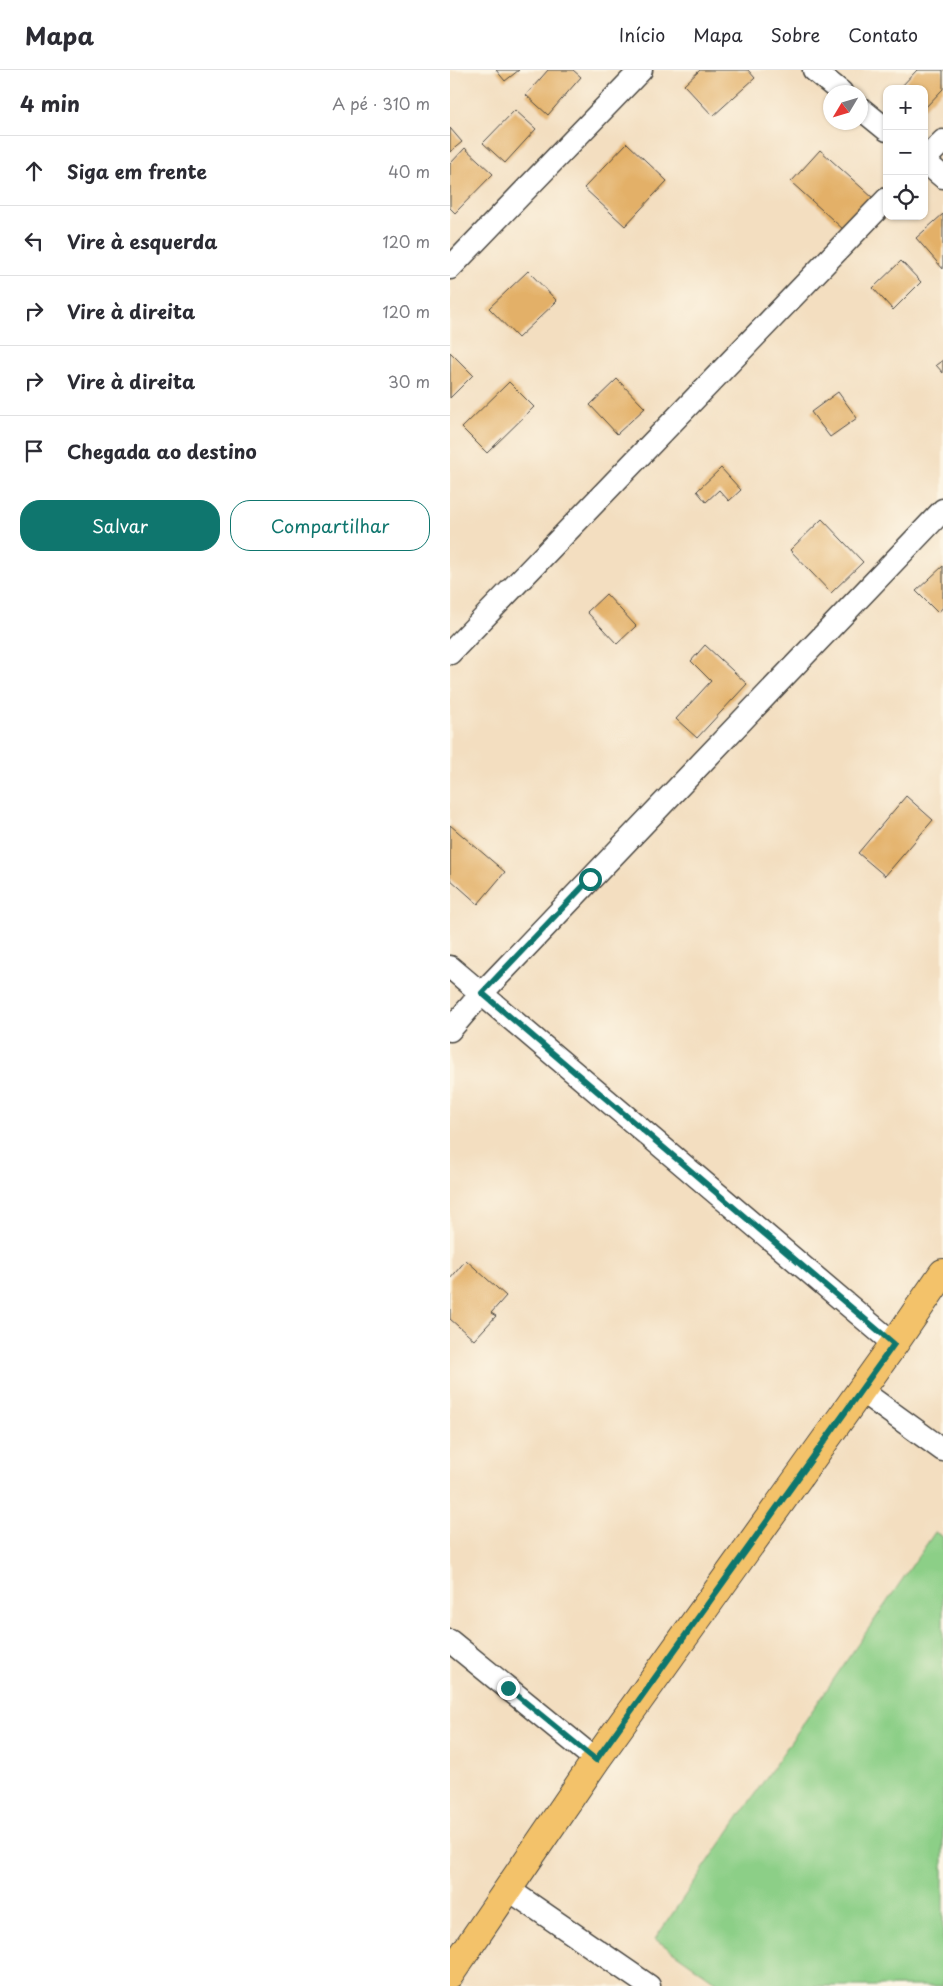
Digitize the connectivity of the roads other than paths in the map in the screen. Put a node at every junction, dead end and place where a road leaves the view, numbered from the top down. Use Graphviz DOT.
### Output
graph roads {
  1 [pos="641,70"];
  2 [pos="814,70"];
  3 [pos="832,85"];
  4 [pos="868,115"];
  5 [pos="883,127"];
  6 [pos="943,141"];
  7 [pos="928,157"];
  8 [pos="928,164"];
  9 [pos="943,177"];
  10 [pos="883,203"];
  11 [pos="450,268"];
  12 [pos="943,510"];
  13 [pos="450,653"];
  14 [pos="450,967"];
  15 [pos="482,993"];
  16 [pos="450,1030"];
  17 [pos="943,1273"];
  18 [pos="894,1344"];
  19 [pos="860,1390"];
  20 [pos="943,1450"];
  21 [pos="450,1641"];
  22 [pos="596,1760"];
  23 [pos="508,1889"];
  24 [pos="450,1974"];
  25 [pos="649,1986"];
  1 -- 11 [label="street"];
  2 -- 3 [label="street"];
  4 -- 5 [label="street"];
  6 -- 7 [label="street"];
  8 -- 9 [label="street"];
  10 -- 13 [label="street"];
  12 -- 15 [label="street"];
  14 -- 15 [label="street"];
  15 -- 16 [label="street"];
  15 -- 18 [label="street"];
  17 -- 18 [label="main road"];
  18 -- 19 [label="main road"];
  19 -- 20 [label="street"];
  19 -- 22 [label="main road"];
  21 -- 22 [label="street"];
  22 -- 23 [label="main road"];
  23 -- 24 [label="main road"];
  23 -- 25 [label="street"];
}
